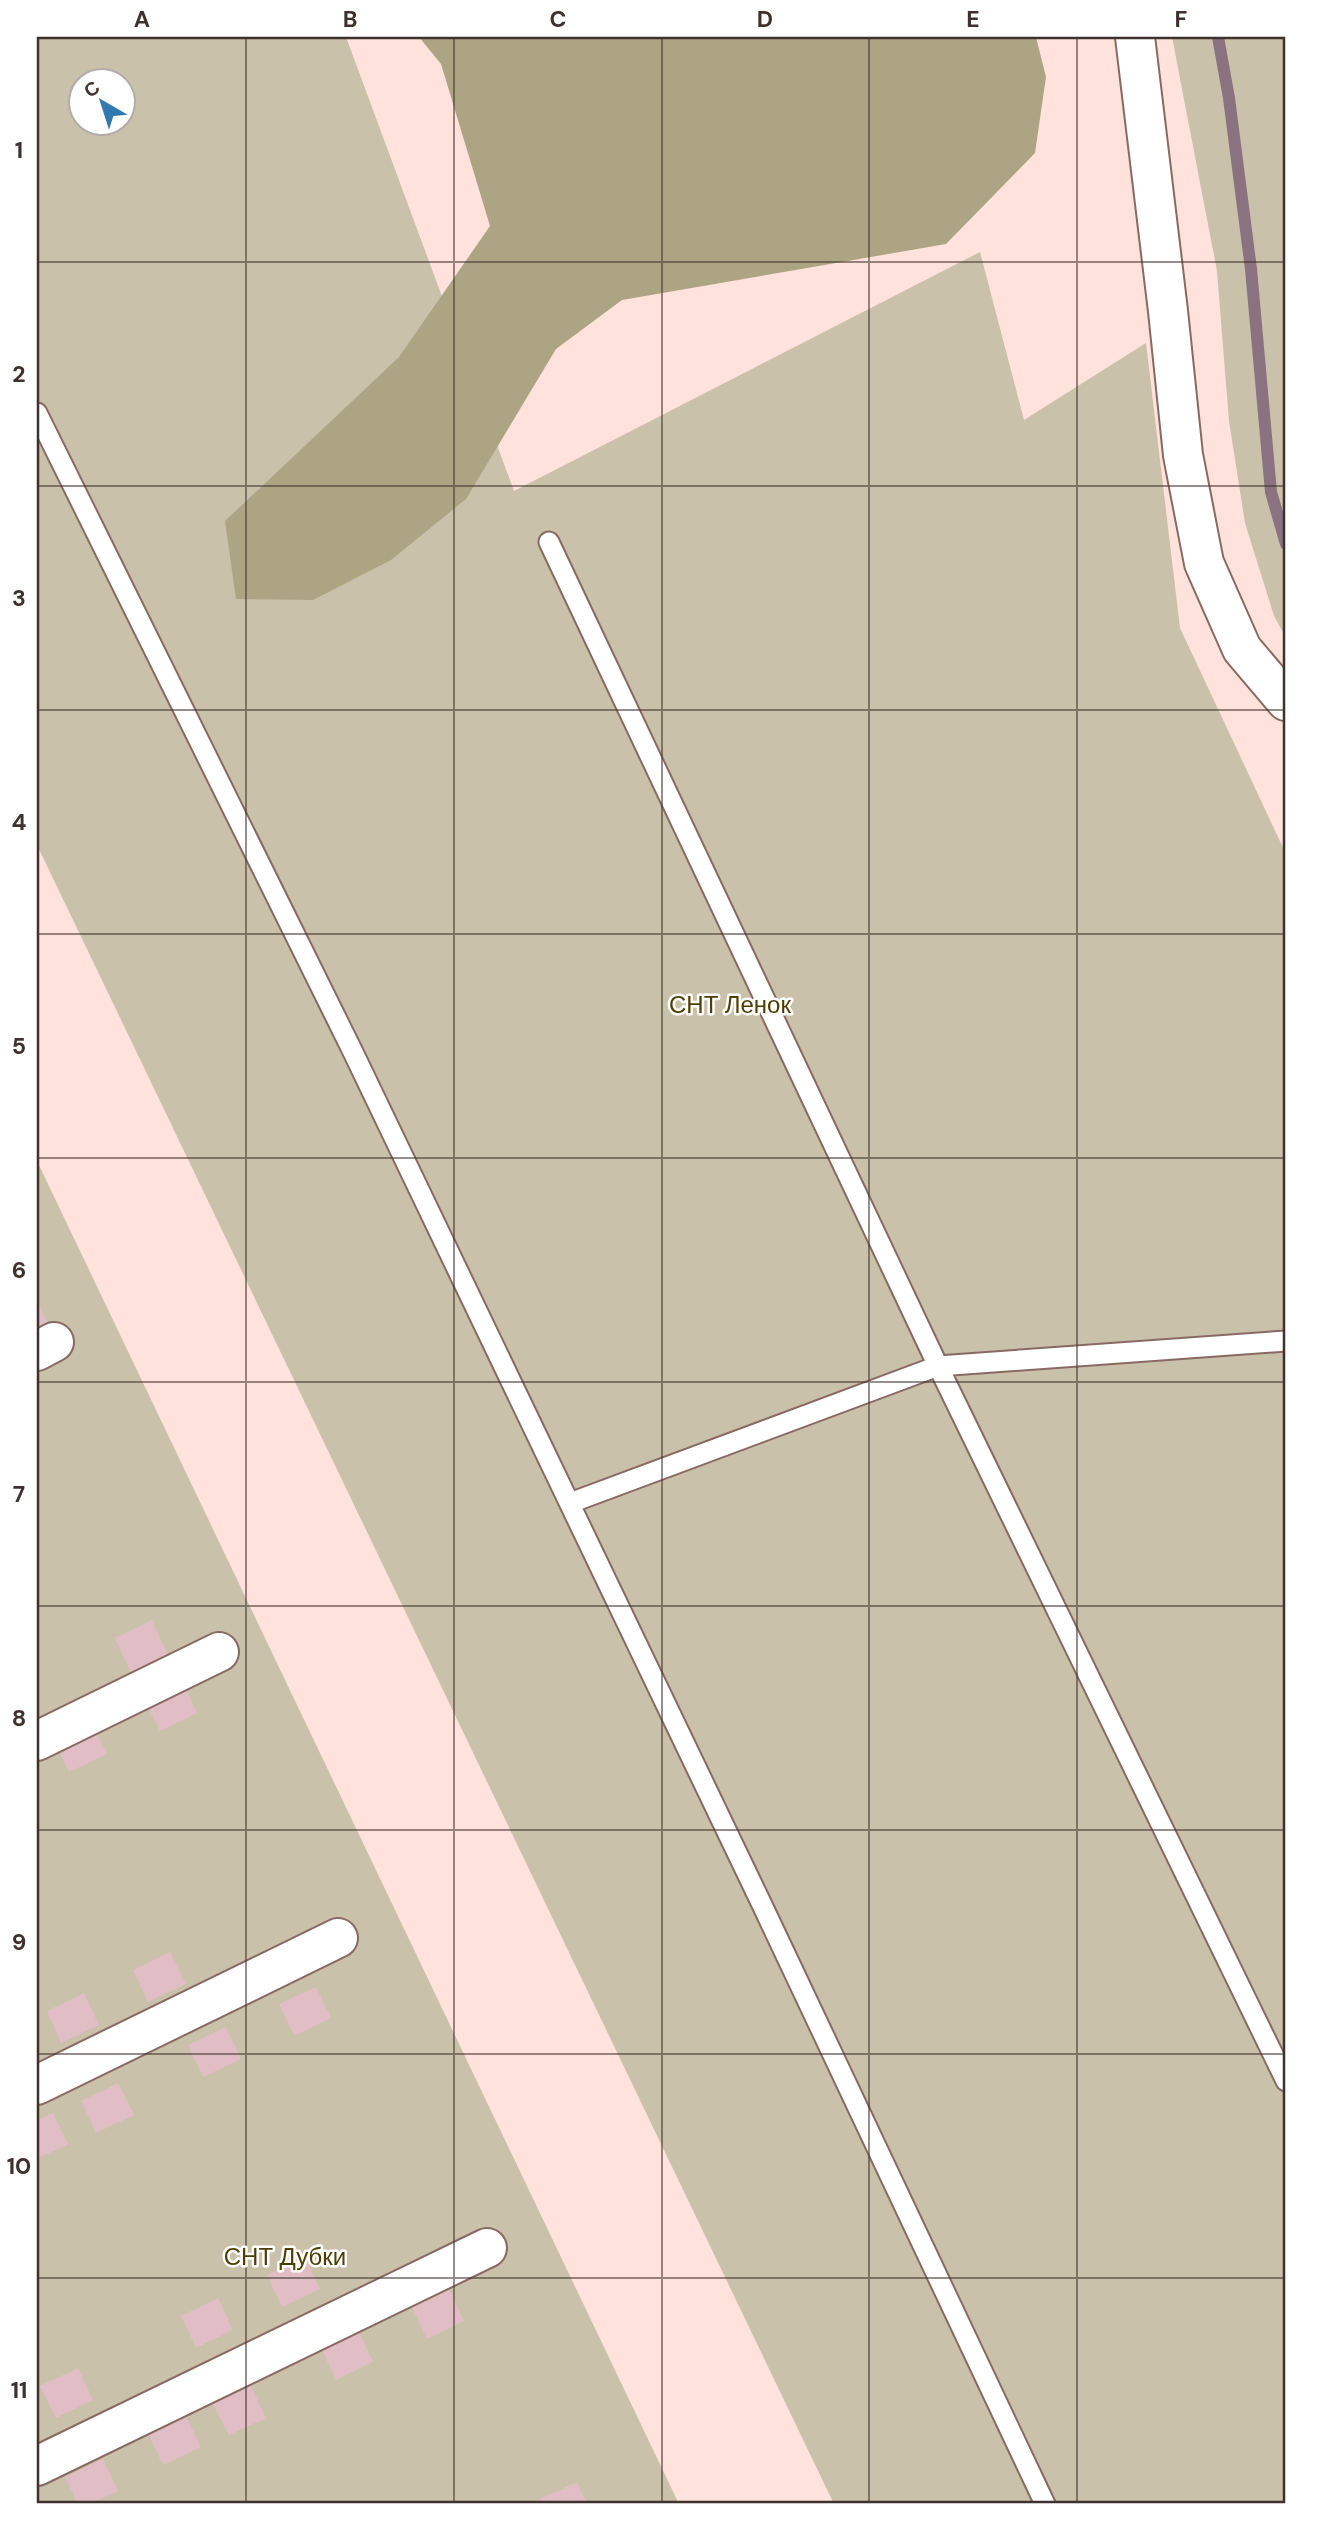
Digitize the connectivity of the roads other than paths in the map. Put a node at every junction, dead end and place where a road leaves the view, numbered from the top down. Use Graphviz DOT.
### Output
graph roads {
  1 [pos="1135,37"];
  2 [pos="37,413"];
  3 [pos="549,542"];
  4 [pos="1286,701"];
  5 [pos="1286,1341"];
  6 [pos="938,1366"];
  7 [pos="570,1503"];
  8 [pos="219,1652"];
  9 [pos="37,1741"];
  10 [pos="338,1938"];
  11 [pos="1286,2081"];
  12 [pos="37,2085"];
  13 [pos="487,2248"];
  14 [pos="37,2466"];
  15 [pos="1045,2504"];
  1 -- 4 [label="street"];
  2 -- 7 [label="lane"];
  3 -- 6 [label="lane"];
  5 -- 6 [label="lane"];
  6 -- 7 [label="lane"];
  6 -- 11 [label="lane"];
  7 -- 15 [label="lane"];
  8 -- 9 [label="street"];
  10 -- 12 [label="street"];
  13 -- 14 [label="street"];
}
